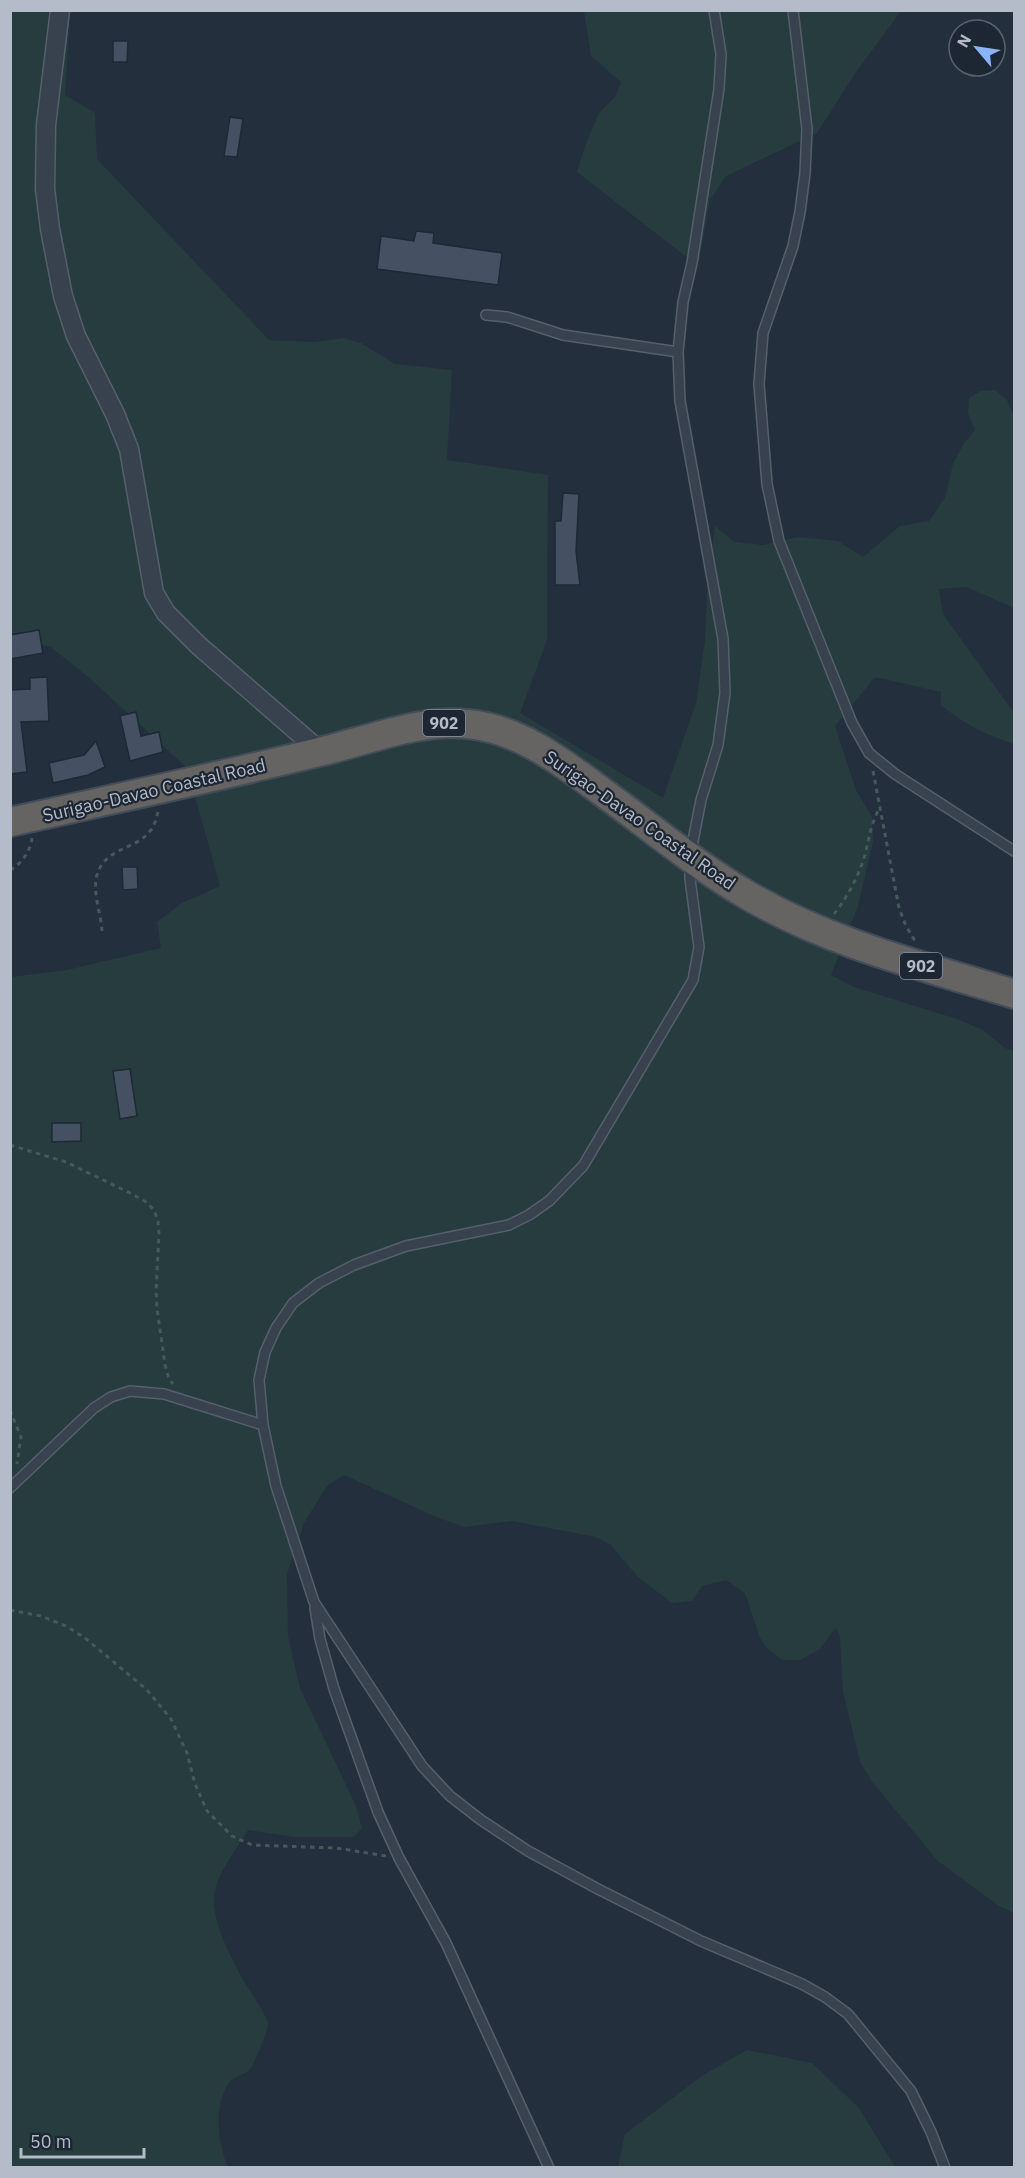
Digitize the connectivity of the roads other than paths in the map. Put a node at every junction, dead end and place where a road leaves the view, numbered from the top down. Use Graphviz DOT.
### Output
graph roads {
  1 [pos="60,10"];
  2 [pos="714,10"];
  3 [pos="793,10"];
  4 [pos="486,315"];
  5 [pos="678,351"];
  6 [pos="321,752"];
  7 [pos="22,819"];
  8 [pos="1014,850"];
  9 [pos="690,857"];
  10 [pos="1014,994"];
  11 [pos="262,1425"];
  12 [pos="11,1487"];
  13 [pos="314,1602"];
  14 [pos="549,2168"];
  15 [pos="945,2168"];
  1 -- 6 [label="street"];
  2 -- 5 [label="lane"];
  3 -- 8 [label="lane"];
  4 -- 5 [label="lane"];
  5 -- 9 [label="lane"];
  6 -- 7 [label="highway, Surigao-Davao Coastal Road / 902"];
  6 -- 9 [label="highway, Surigao-Davao Coastal Road / 902"];
  9 -- 10 [label="highway, Surigao-Davao Coastal Road / 902"];
  9 -- 11 [label="lane"];
  11 -- 12 [label="lane"];
  11 -- 13 [label="lane"];
  13 -- 14 [label="lane"];
  13 -- 15 [label="lane"];
}
